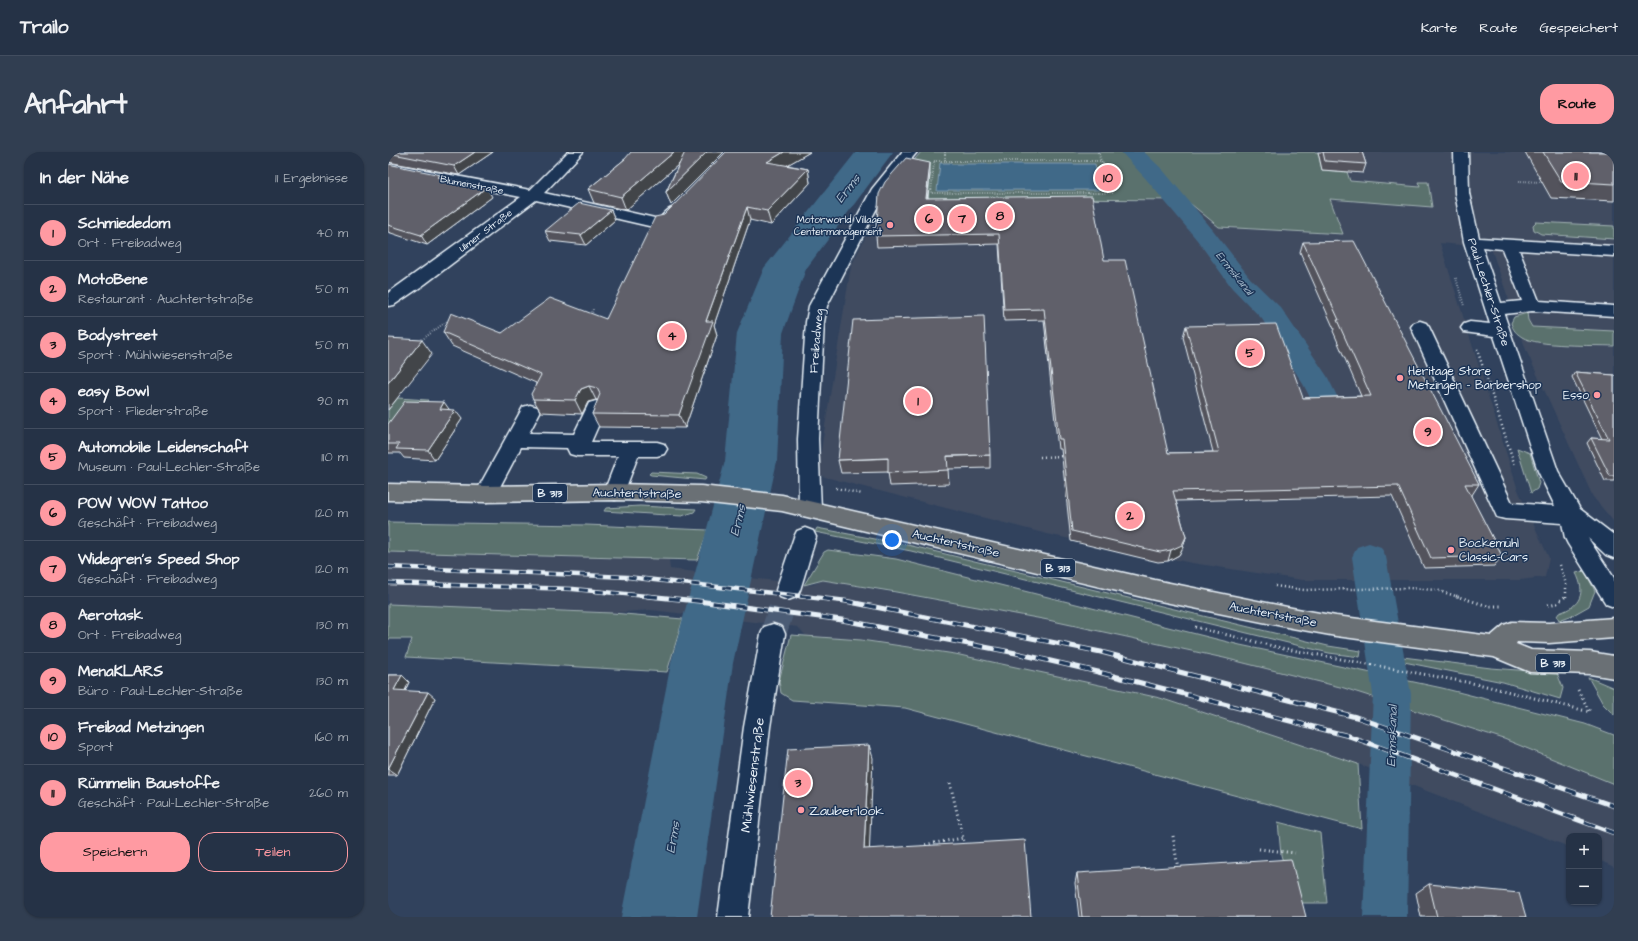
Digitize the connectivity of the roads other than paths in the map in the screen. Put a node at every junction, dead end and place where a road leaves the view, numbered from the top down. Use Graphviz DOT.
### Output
graph roads {
  1 [pos="576,152"];
  2 [pos="910,152"];
  3 [pos="1461,152"];
  4 [pos="388,167"];
  5 [pos="533,195"];
  6 [pos="685,202"];
  7 [pos="1472,242"];
  8 [pos="1509,245"];
  9 [pos="1614,252"];
  10 [pos="388,300"];
  11 [pos="1532,306"];
  12 [pos="1494,309"];
  13 [pos="1614,311"];
  14 [pos="1420,327"];
  15 [pos="1470,328"];
  16 [pos="1501,331"];
  17 [pos="596,408"];
  18 [pos="530,412"];
  19 [pos="514,440"];
  20 [pos="581,441"];
  21 [pos="631,449"];
  22 [pos="657,449"];
  23 [pos="388,492"];
  24 [pos="615,492"];
  25 [pos="486,494"];
  26 [pos="810,509"];
  27 [pos="1572,515"];
  28 [pos="805,537"];
  29 [pos="1614,549"];
  30 [pos="788,590"];
  31 [pos="1614,597"];
  32 [pos="1614,628"];
  33 [pos="774,634"];
  34 [pos="1496,647"];
  35 [pos="1614,667"];
  36 [pos="733,917"];
  1 -- 5 [label="street, Ulmer Straße"];
  2 -- 26 [label="street, Freibadweg"];
  3 -- 7 [label="street, Paul-Lechler-Straße"];
  4 -- 5 [label="street, Blumenstraße"];
  5 -- 6 [label="street, Blumenstraße"];
  5 -- 10 [label="street, Ulmer Straße"];
  7 -- 8 [label="street"];
  7 -- 12 [label="street, Paul-Lechler-Straße"];
  8 -- 9 [label="street"];
  8 -- 11 [label="street"];
  11 -- 12 [label="street"];
  11 -- 13 [label="street"];
  12 -- 16 [label="street, Paul-Lechler-Straße"];
  14 -- 27 [label="street"];
  15 -- 16 [label="street"];
  16 -- 27 [label="street, Paul-Lechler-Straße"];
  17 -- 20 [label="street"];
  18 -- 19 [label="street"];
  19 -- 20 [label="street"];
  19 -- 25 [label="street"];
  20 -- 21 [label="street"];
  21 -- 22 [label="street"];
  21 -- 24 [label="street"];
  23 -- 25 [label="main road, Auchtertstraße / B 313"];
  24 -- 25 [label="main road, Auchtertstraße / B 313"];
  24 -- 26 [label="main road, Auchtertstraße / B 313"];
  26 -- 34 [label="main road, Auchtertstraße / B 313"];
  27 -- 29 [label="street, Paul-Lechler-Straße"];
  27 -- 31 [label="street, Paul-Lechler-Straße"];
  28 -- 30 [label="street"];
  32 -- 34 [label="main road"];
  33 -- 36 [label="street, Mühlwiesenstraße"];
  34 -- 35 [label="main road, Auchtertstraße / B 313"];
}
